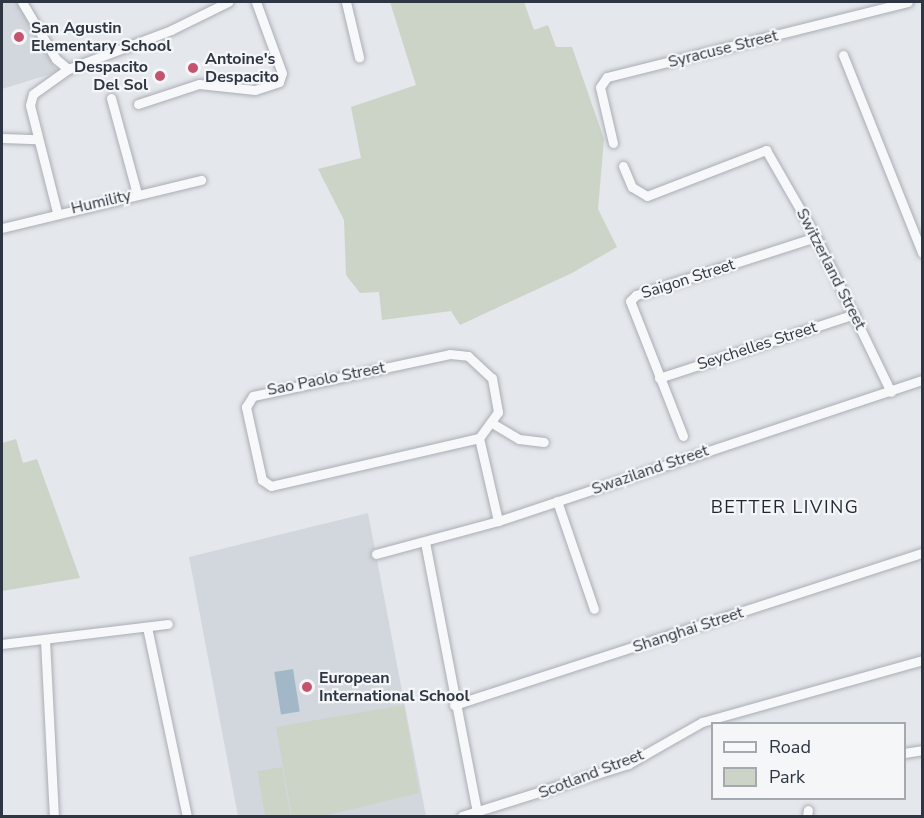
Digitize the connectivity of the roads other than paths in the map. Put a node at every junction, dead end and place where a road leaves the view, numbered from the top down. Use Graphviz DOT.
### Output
graph roads {
  1 [pos="22,2"];
  2 [pos="228,2"];
  3 [pos="256,2"];
  4 [pos="346,2"];
  5 [pos="908,2"];
  6 [pos="883,5"];
  7 [pos="843,55"];
  8 [pos="359,57"];
  9 [pos="68,69"];
  10 [pos="111,98"];
  11 [pos="138,104"];
  12 [pos="2,138"];
  13 [pos="37,139"];
  14 [pos="613,143"];
  15 [pos="623,166"];
  16 [pos="201,180"];
  17 [pos="137,194"];
  18 [pos="57,212"];
  19 [pos="2,228"];
  20 [pos="816,237"];
  21 [pos="922,253"];
  22 [pos="855,314"];
  23 [pos="659,378"];
  24 [pos="922,380"];
  25 [pos="891,392"];
  26 [pos="492,423"];
  27 [pos="683,436"];
  28 [pos="479,438"];
  29 [pos="544,442"];
  30 [pos="557,501"];
  31 [pos="498,521"];
  32 [pos="425,542"];
  33 [pos="922,553"];
  34 [pos="376,554"];
  35 [pos="594,609"];
  36 [pos="168,624"];
  37 [pos="147,627"];
  38 [pos="45,640"];
  39 [pos="2,644"];
  40 [pos="922,660"];
  41 [pos="454,705"];
  42 [pos="922,750"];
  43 [pos="906,753"];
  44 [pos="477,813"];
  45 [pos="187,815"];
  46 [pos="54,816"];
  47 [pos="176,816"];
  48 [pos="462,816"];
  1 -- 9 [label="street"];
  2 -- 9 [label="street"];
  3 -- 11 [label="street"];
  4 -- 8 [label="street"];
  5 -- 6 [label="street, Syracuse Street"];
  6 -- 14 [label="street, Syracuse Street"];
  7 -- 21 [label="street"];
  9 -- 13 [label="street"];
  10 -- 17 [label="street"];
  12 -- 13 [label="street"];
  13 -- 18 [label="street"];
  15 -- 20 [label="street, Switzerland Street"];
  16 -- 17 [label="street, Humility"];
  17 -- 18 [label="street, Humility"];
  18 -- 19 [label="street, Humility"];
  20 -- 22 [label="street, Switzerland Street"];
  20 -- 23 [label="street, Saigon Street"];
  22 -- 23 [label="street, Seychelles Street"];
  22 -- 25 [label="street, Switzerland Street"];
  23 -- 27 [label="street, Saigon Street"];
  24 -- 25 [label="street, Swaziland Street"];
  25 -- 30 [label="street, Swaziland Street"];
  26 -- 28 [label="street"];
  26 -- 28 [label="street, Sao Paolo Street"];
  26 -- 29 [label="street"];
  28 -- 31 [label="street"];
  30 -- 31 [label="street, Swaziland Street"];
  30 -- 35 [label="street"];
  31 -- 32 [label="street, Swaziland Street"];
  32 -- 34 [label="street, Swaziland Street"];
  32 -- 41 [label="street"];
  33 -- 41 [label="street, Shanghai Street"];
  36 -- 37 [label="street"];
  37 -- 38 [label="street"];
  37 -- 45 [label="street"];
  38 -- 39 [label="street"];
  38 -- 46 [label="street"];
  40 -- 44 [label="street, Scotland Street"];
  41 -- 44 [label="street"];
  42 -- 43 [label="street"];
  44 -- 48 [label="street, Scotland Street"];
  45 -- 47 [label="street"];
}
